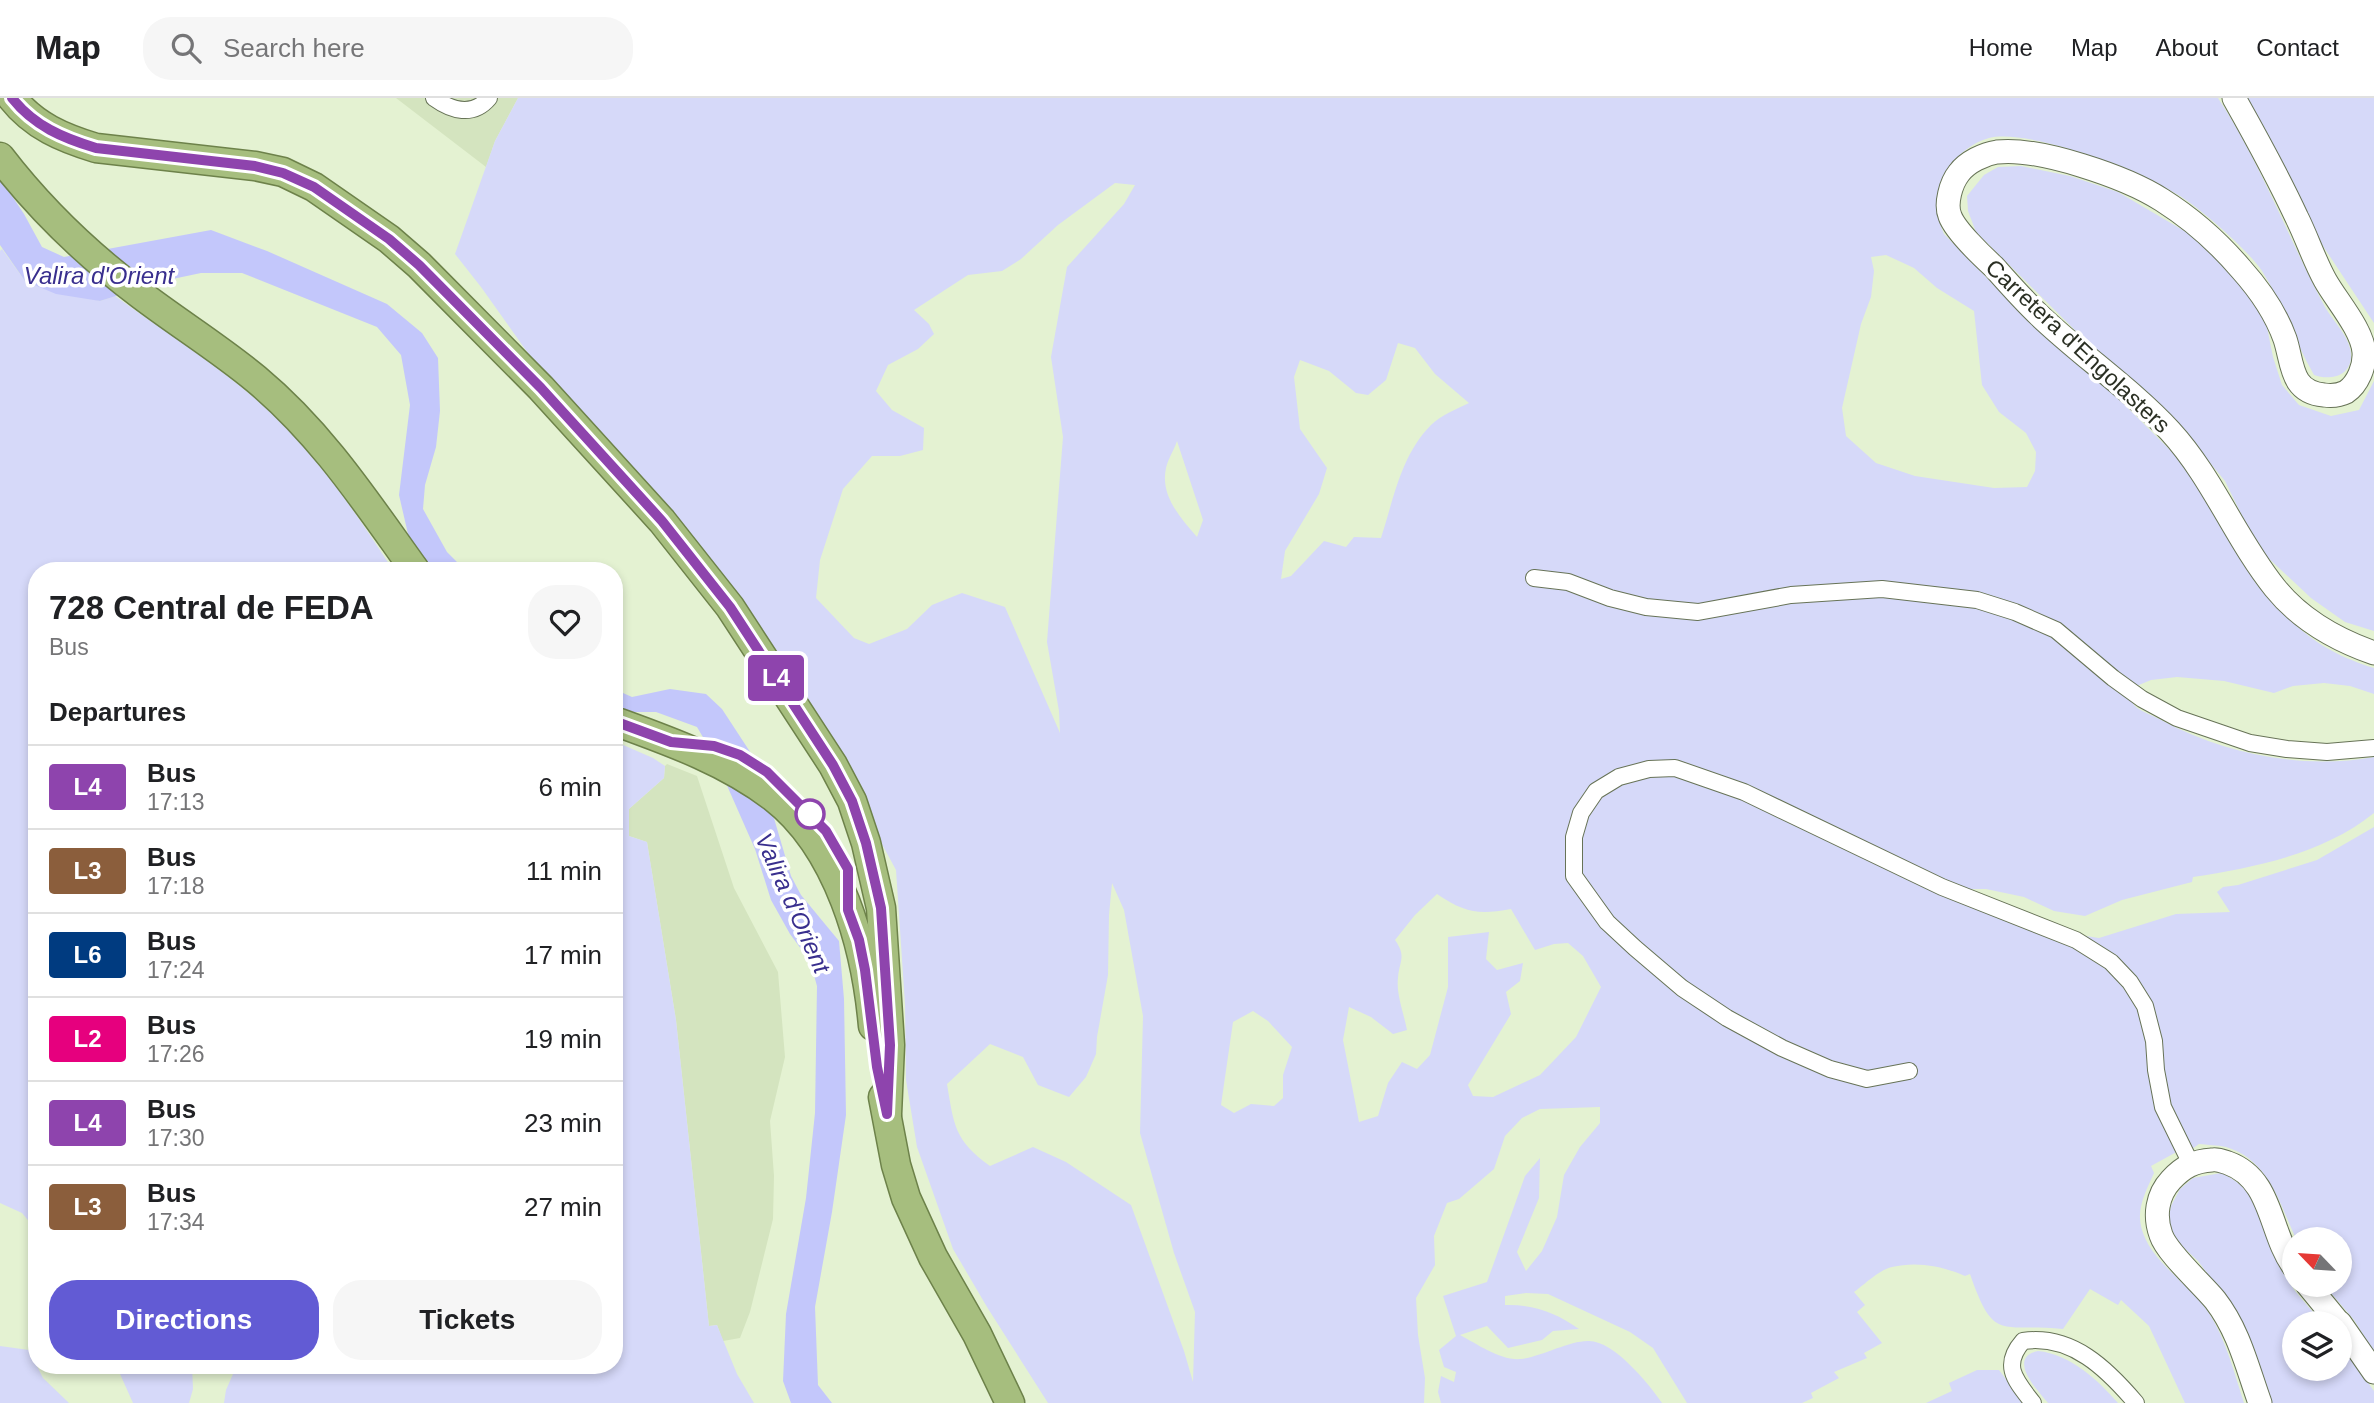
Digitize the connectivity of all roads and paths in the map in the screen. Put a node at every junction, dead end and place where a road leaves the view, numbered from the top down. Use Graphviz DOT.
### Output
graph roads {
  1 [pos="12,98"];
  2 [pos="434,98"];
  3 [pos="489,98"];
  4 [pos="2234,98"];
  5 [pos="0,113"];
  6 [pos="0,136"];
  7 [pos="0,157"];
  8 [pos="52,218"];
  9 [pos="389,239"];
  10 [pos="410,562"];
  11 [pos="1534,578"];
  12 [pos="2374,653"];
  13 [pos="623,725"];
  14 [pos="2374,748"];
  15 [pos="1909,1070"];
  16 [pos="887,1114"];
  17 [pos="2191,1164"];
  18 [pos="2282,1243"];
  19 [pos="2317,1297"];
  20 [pos="2330,1311"];
  21 [pos="977,1334"];
  22 [pos="2352,1340"];
  23 [pos="994,1368"];
  24 [pos="2374,1372"];
  25 [pos="999,1403"];
  26 [pos="1010,1403"];
  27 [pos="1030,1403"];
  28 [pos="2033,1403"];
  29 [pos="2136,1403"];
  30 [pos="2259,1403"];
  1 -- 9 [label="highway"];
  2 -- 3 [label="street"];
  4 -- 12 [label="main road, Carretera d'Engolasters"];
  5 -- 9 [label="highway"];
  6 -- 8 [label="highway"];
  7 -- 8 [label="highway"];
  8 -- 10 [label="highway"];
  9 -- 16 [label="highway"];
  11 -- 14 [label="street"];
  13 -- 16 [label="highway"];
  15 -- 17 [label="street"];
  16 -- 21 [label="highway"];
  17 -- 18 [label="main road"];
  17 -- 30 [label="main road"];
  19 -- 20 [label="main road"];
  21 -- 23 [label="highway"];
  21 -- 27 [label="highway"];
  22 -- 24 [label="main road"];
  23 -- 25 [label="highway"];
  23 -- 26 [label="highway"];
  28 -- 29 [label="street"];
}
